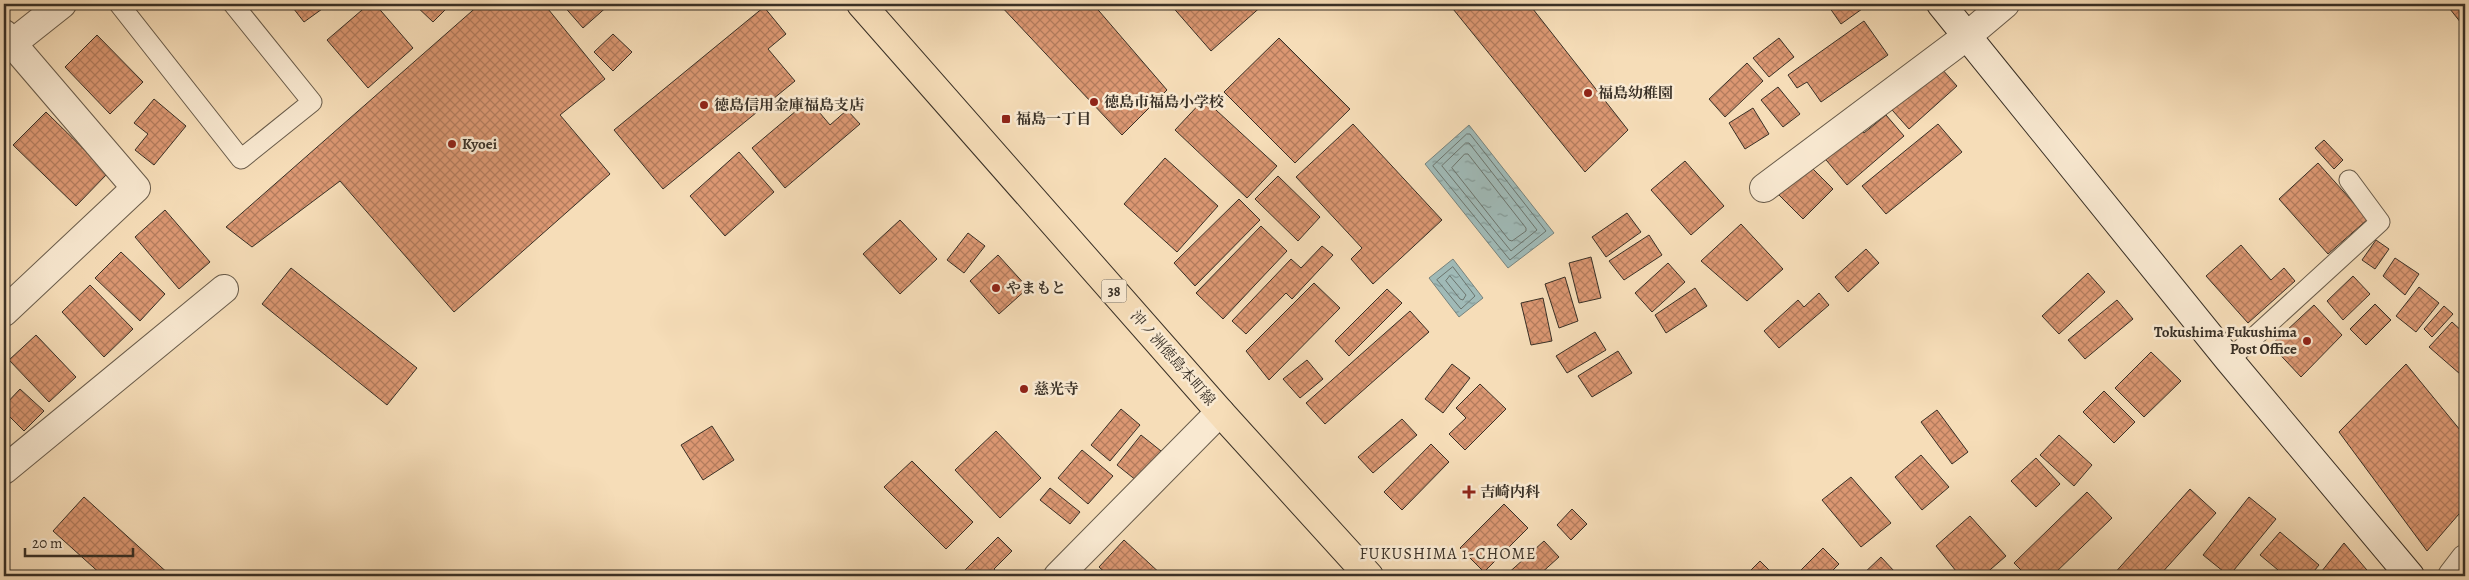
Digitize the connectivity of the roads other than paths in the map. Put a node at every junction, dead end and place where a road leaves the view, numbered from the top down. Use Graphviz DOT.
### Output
graph roads {
  1 [pos="62,4"];
  2 [pos="119,4"];
  3 [pos="233,4"];
  4 [pos="860,4"];
  5 [pos="1941,4"];
  6 [pos="2005,4"];
  7 [pos="1966,36"];
  8 [pos="7,43"];
  9 [pos="2349,180"];
  10 [pos="1764,188"];
  11 [pos="224,289"];
  12 [pos="4,312"];
  13 [pos="2230,360"];
  14 [pos="1220,412"];
  15 [pos="4,470"];
  16 [pos="2465,559"];
  17 [pos="1058,576"];
  18 [pos="1369,576"];
  19 [pos="2410,576"];
  20 [pos="2452,576"];
  1 -- 8 [label="street"];
  2 -- 3 [label="lane"];
  4 -- 14 [label="main road, 沖ノ洲徳島本町線 / 38"];
  5 -- 7 [label="street"];
  6 -- 7 [label="street"];
  7 -- 10 [label="street"];
  7 -- 13 [label="street"];
  8 -- 12 [label="street"];
  9 -- 13 [label="lane"];
  11 -- 15 [label="street"];
  13 -- 19 [label="street"];
  14 -- 17 [label="street"];
  14 -- 18 [label="main road, 沖ノ洲徳島本町線 / 38"];
  16 -- 20 [label="street"];
}
